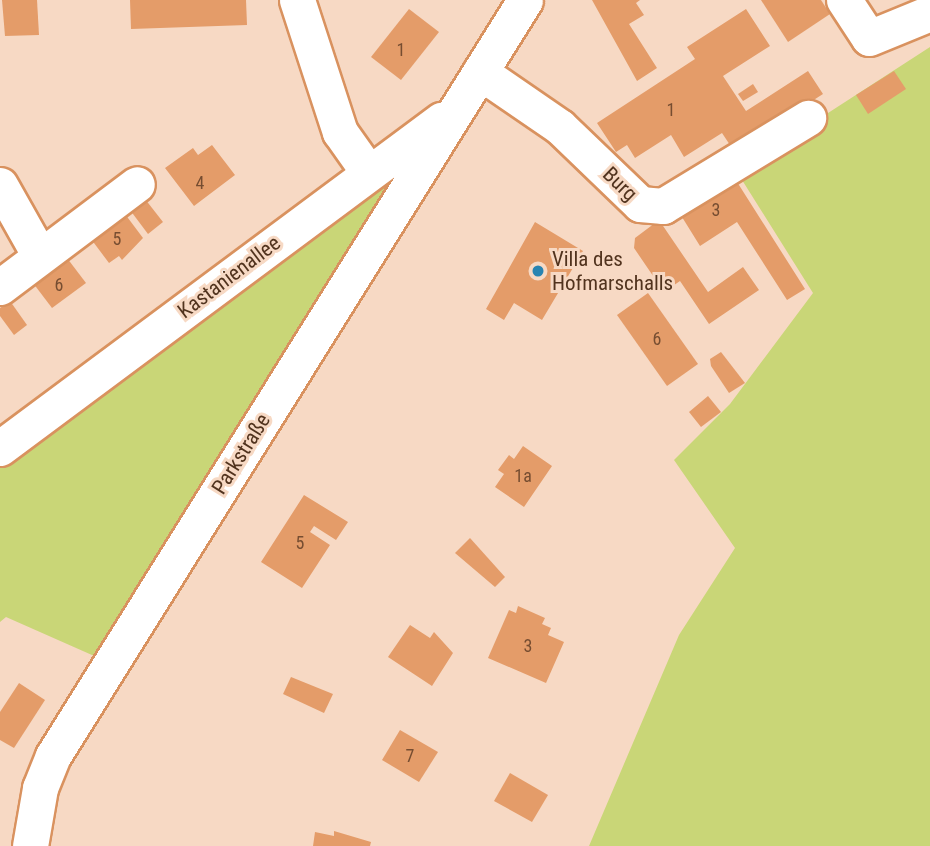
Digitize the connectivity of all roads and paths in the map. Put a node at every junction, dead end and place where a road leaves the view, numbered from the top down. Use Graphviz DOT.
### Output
graph roads {
  1 [pos="297,0"];
  2 [pos="525,0"];
  3 [pos="844,0"];
  4 [pos="930,13"];
  5 [pos="480,72"];
  6 [pos="459,106"];
  7 [pos="808,118"];
  8 [pos="369,173"];
  9 [pos="137,184"];
  10 [pos="0,185"];
  11 [pos="40,257"];
  12 [pos="0,287"];
  13 [pos="0,447"];
  14 [pos="30,846"];
  1 -- 8 [label="street"];
  2 -- 5 [label="street"];
  3 -- 4 [label="street"];
  5 -- 6 [label="street, Parkstraße"];
  5 -- 7 [label="street, Burg"];
  6 -- 8 [label="street, Kastanienallee"];
  6 -- 14 [label="street, Parkstraße"];
  8 -- 13 [label="street, Kastanienallee"];
  9 -- 11 [label="street"];
  10 -- 11 [label="street"];
  11 -- 12 [label="street"];
}
